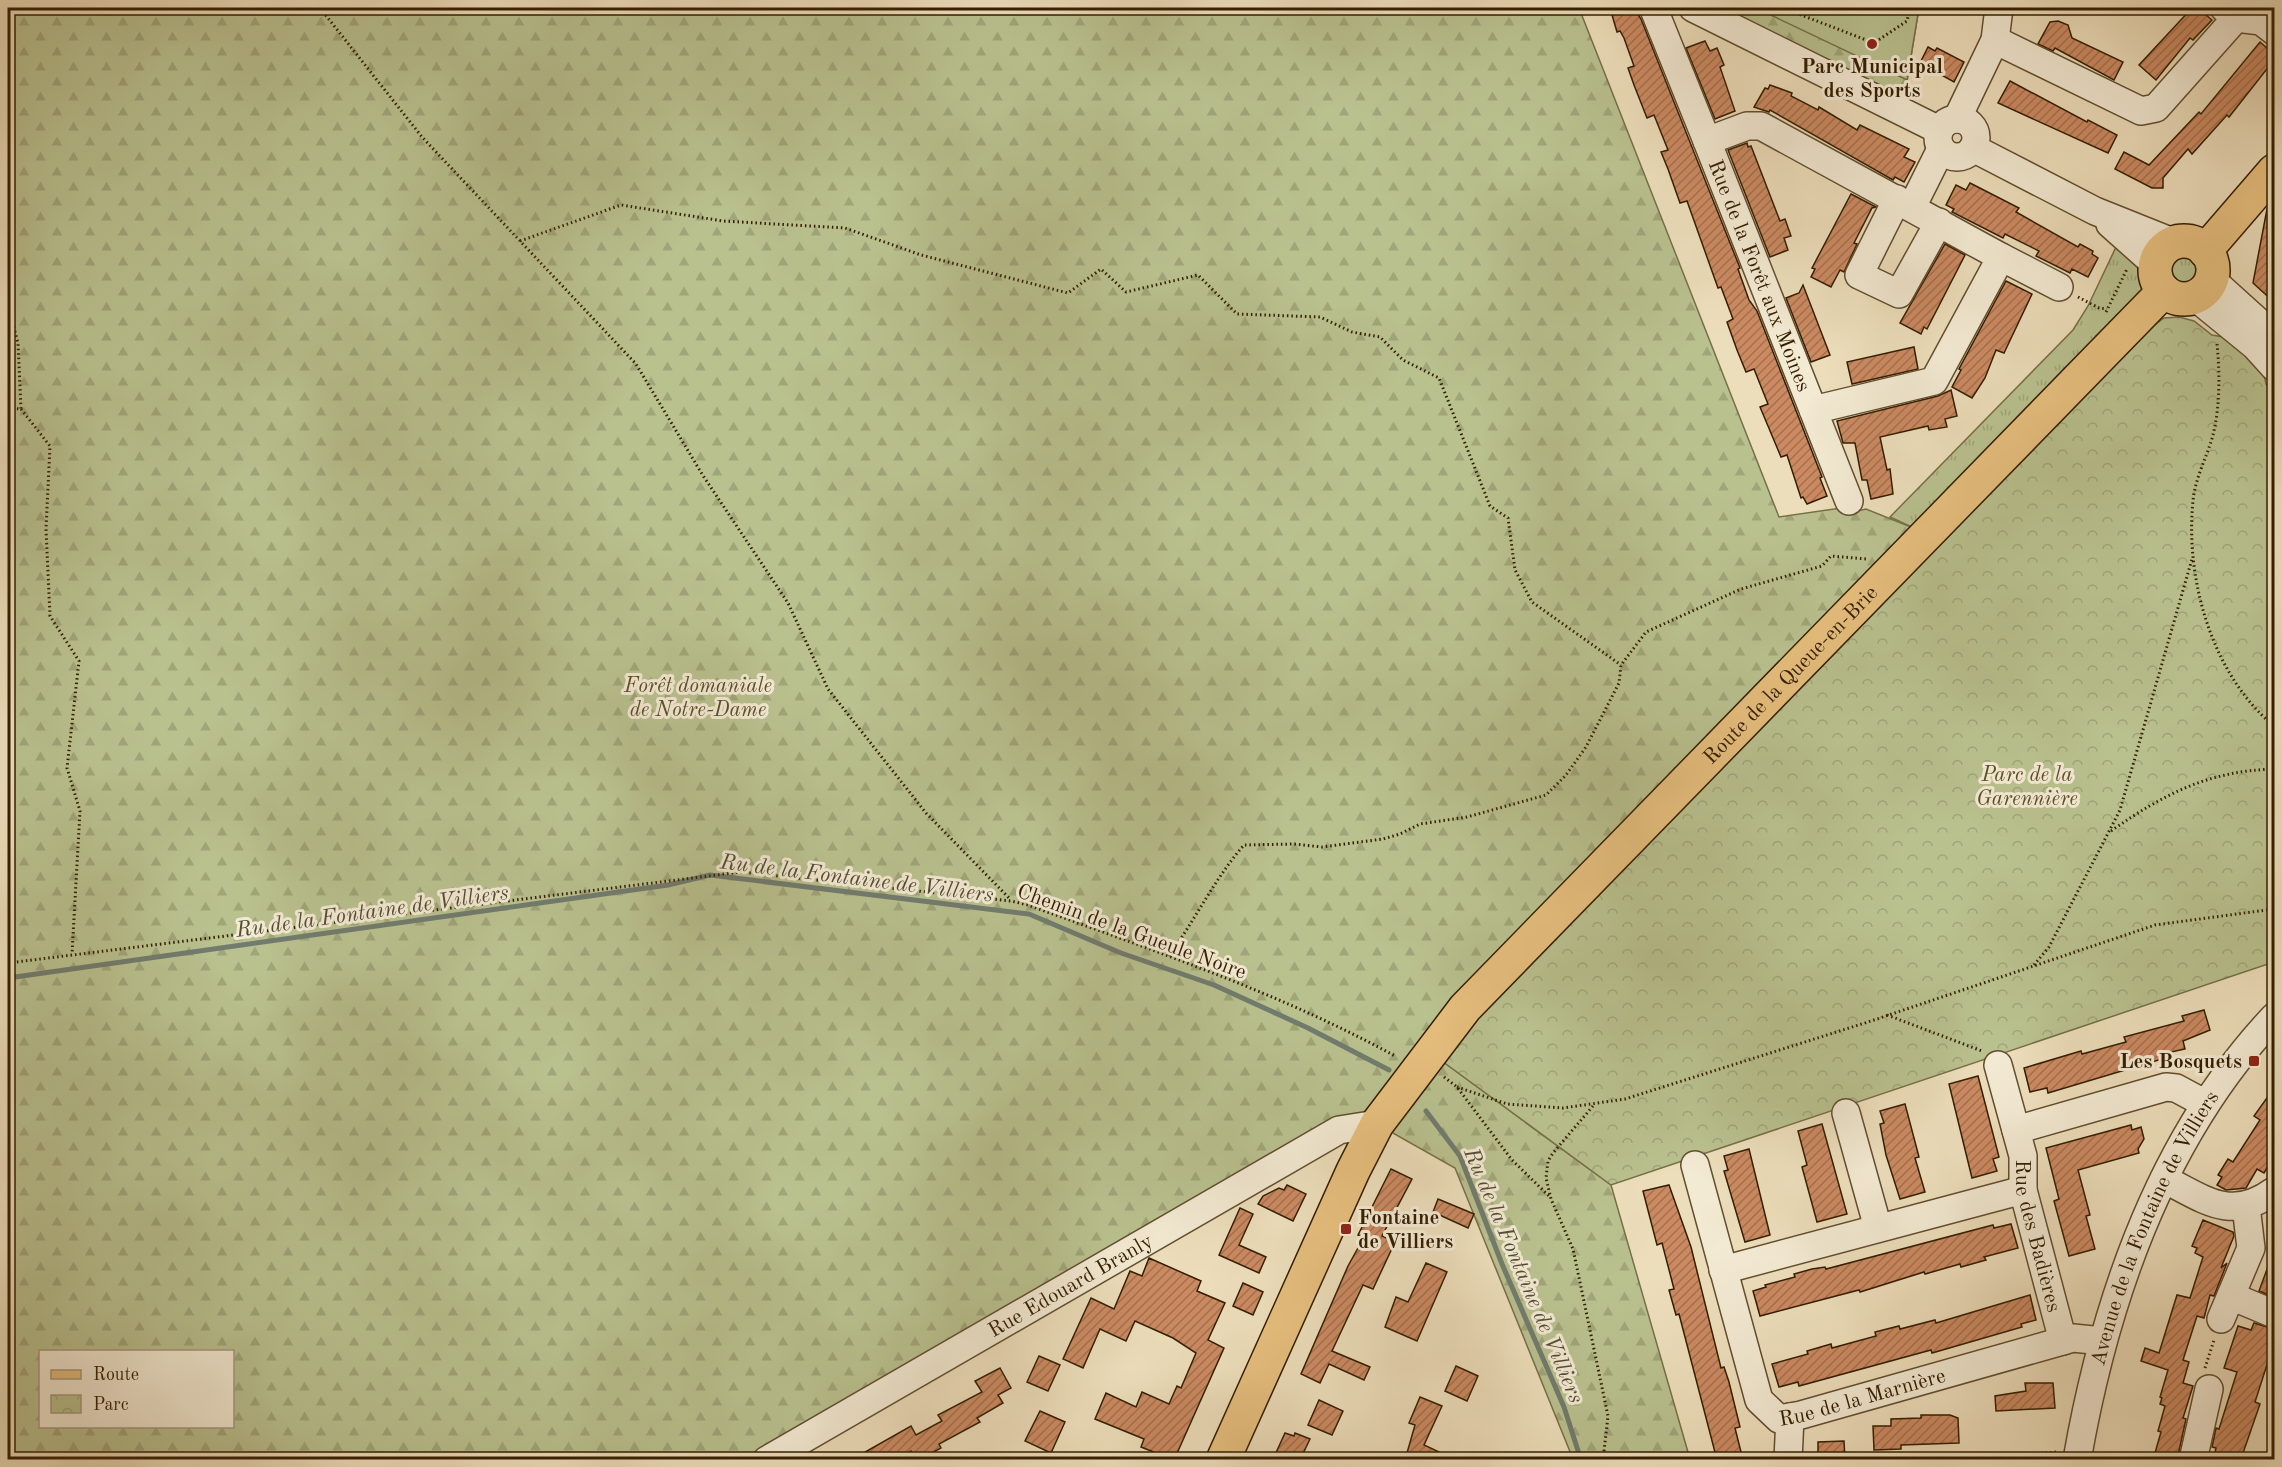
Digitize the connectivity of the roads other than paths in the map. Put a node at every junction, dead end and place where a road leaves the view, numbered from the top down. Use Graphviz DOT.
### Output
graph roads {
  1 [pos="1694,8"];
  2 [pos="1999,8"];
  3 [pos="1655,12"];
  4 [pos="2230,13"];
  5 [pos="2274,32"];
  6 [pos="2002,44"];
  7 [pos="1955,138"];
  8 [pos="1707,141"];
  9 [pos="2274,171"];
  10 [pos="1918,210"];
  11 [pos="2001,257"];
  12 [pos="2184,271"];
  13 [pos="2059,287"];
  14 [pos="2274,336"];
  15 [pos="2274,367"];
  16 [pos="1813,410"];
  17 [pos="1849,501"];
  18 [pos="2274,1017"];
  19 [pos="1998,1065"];
  20 [pos="2204,1103"];
  21 [pos="1846,1113"];
  22 [pos="1377,1124"];
  23 [pos="2016,1130"];
  24 [pos="1695,1165"];
  25 [pos="2164,1179"];
  26 [pos="2023,1190"];
  27 [pos="2274,1191"];
  28 [pos="2246,1206"];
  29 [pos="1878,1228"];
  30 [pos="1723,1270"];
  31 [pos="2274,1314"];
  32 [pos="2063,1341"];
  33 [pos="2103,1341"];
  34 [pos="2209,1389"];
  35 [pos="1790,1417"];
  36 [pos="2078,1456"];
  37 [pos="767,1460"];
  38 [pos="1223,1460"];
  39 [pos="1788,1460"];
  40 [pos="2193,1460"];
  1 -- 7 [label="street"];
  2 -- 6 [label="street"];
  3 -- 8 [label="street, Rue de la Forêt aux Moines"];
  4 -- 5 [label="street"];
  4 -- 6 [label="street"];
  6 -- 7 [label="street"];
  7 -- 10 [label="street"];
  7 -- 12 [label="street"];
  8 -- 10 [label="street, Rue de la Forêt aux Moines"];
  8 -- 16 [label="street, Rue de la Forêt aux Moines"];
  9 -- 12 [label="main road, Route de la Queue-en-Brie"];
  10 -- 11 [label="street, Rue de la Forêt aux Moines"];
  11 -- 13 [label="street, Rue de la Forêt aux Moines"];
  11 -- 16 [label="street, Rue de la Forêt aux Moines"];
  12 -- 14 [label="street"];
  12 -- 15 [label="street"];
  12 -- 22 [label="main road, Route de la Queue-en-Brie"];
  16 -- 17 [label="street, Rue de la Forêt aux Moines"];
  18 -- 20 [label="street, Avenue de la Fontaine de Villiers"];
  19 -- 23 [label="street, Rue des Badières"];
  20 -- 23 [label="street, Rue des Badières"];
  20 -- 25 [label="street, Avenue de la Fontaine de Villiers"];
  21 -- 29 [label="street"];
  22 -- 37 [label="street, Rue Edouard Branly"];
  22 -- 38 [label="main road, Route de la Queue-en-Brie"];
  23 -- 26 [label="street, Rue des Badières"];
  24 -- 30 [label="street, Rue de la Marnière"];
  25 -- 28 [label="street"];
  25 -- 33 [label="street, Avenue de la Fontaine de Villiers"];
  26 -- 29 [label="street"];
  26 -- 32 [label="street, Rue des Badières"];
  27 -- 28 [label="street"];
  28 -- 31 [label="street"];
  29 -- 30 [label="street"];
  30 -- 35 [label="street, Rue de la Marnière"];
  32 -- 33 [label="street, Rue de la Marnière"];
  32 -- 35 [label="street, Rue de la Marnière"];
  33 -- 36 [label="street, Avenue de la Fontaine de Villiers"];
  34 -- 40 [label="street"];
  35 -- 39 [label="street"];
}
